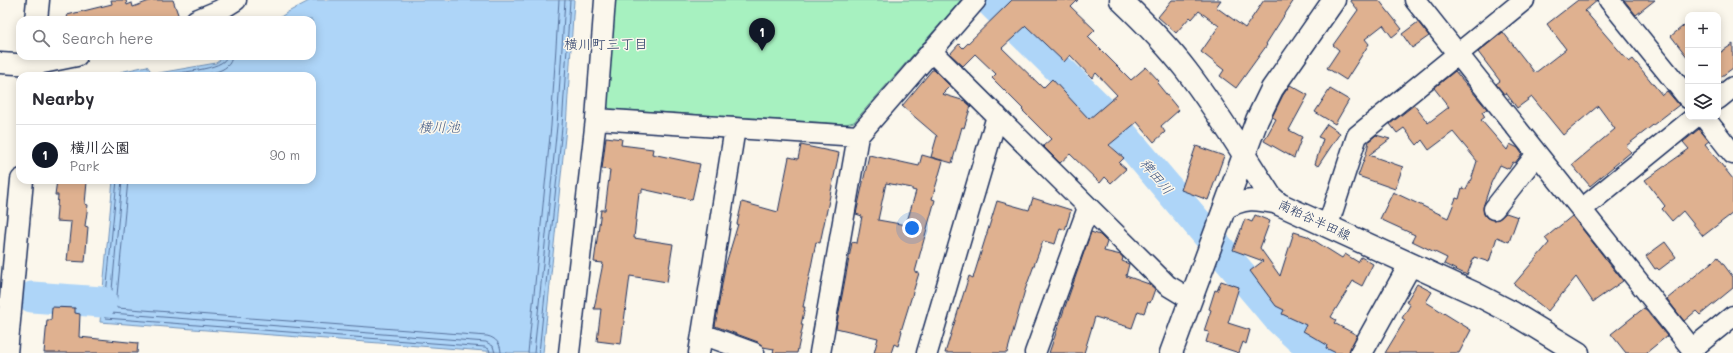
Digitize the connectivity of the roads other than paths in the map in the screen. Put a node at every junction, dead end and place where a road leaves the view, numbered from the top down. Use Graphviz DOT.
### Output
graph roads {
  1 [pos="38,0"];
  2 [pos="605,0"];
  3 [pos="1122,0"];
  4 [pos="1334,0"];
  5 [pos="1415,0"];
  6 [pos="1524,0"];
  7 [pos="1609,0"];
  8 [pos="975,1"];
  9 [pos="224,3"];
  10 [pos="36,16"];
  11 [pos="203,16"];
  12 [pos="931,52"];
  13 [pos="1458,54"];
  14 [pos="59,60"];
  15 [pos="0,63"];
  16 [pos="32,66"];
  17 [pos="1733,87"];
  18 [pos="1685,94"];
  19 [pos="1721,97"];
  20 [pos="997,116"];
  21 [pos="596,119"];
  22 [pos="1691,120"];
  23 [pos="1706,120"];
  24 [pos="735,128"];
  25 [pos="858,136"];
  26 [pos="1537,154"];
  27 [pos="1733,154"];
  28 [pos="1244,156"];
  29 [pos="22,184"];
  30 [pos="1279,204"];
  31 [pos="1088,208"];
  32 [pos="1494,209"];
  33 [pos="1582,209"];
  34 [pos="1220,218"];
  35 [pos="1328,225"];
  36 [pos="1410,265"];
  37 [pos="1190,299"];
  38 [pos="1733,316"];
  39 [pos="700,344"];
  40 [pos="1568,350"];
  41 [pos="1692,351"];
  42 [pos="6,353"];
  43 [pos="569,353"];
  44 [pos="754,353"];
  45 [pos="820,353"];
  46 [pos="927,353"];
  47 [pos="1035,353"];
  48 [pos="1170,353"];
  49 [pos="1361,353"];
  1 -- 10 [label="street"];
  2 -- 21 [label="street"];
  3 -- 28 [label="street, 南粕谷半田線"];
  4 -- 28 [label="street"];
  5 -- 13 [label="street"];
  6 -- 13 [label="street"];
  7 -- 18 [label="street"];
  8 -- 12 [label="street"];
  9 -- 11 [label="street"];
  12 -- 20 [label="street"];
  12 -- 25 [label="street"];
  13 -- 26 [label="street"];
  13 -- 35 [label="street"];
  14 -- 16 [label="street"];
  15 -- 16 [label="street"];
  17 -- 19 [label="street"];
  20 -- 31 [label="street"];
  20 -- 46 [label="street"];
  21 -- 24 [label="street"];
  21 -- 43 [label="street"];
  22 -- 33 [label="street"];
  23 -- 27 [label="street"];
  24 -- 25 [label="street"];
  24 -- 39 [label="street"];
  25 -- 45 [label="street"];
  26 -- 32 [label="street"];
  26 -- 33 [label="street"];
  28 -- 30 [label="street, 南粕谷半田線"];
  28 -- 34 [label="street"];
  29 -- 42 [label="street"];
  30 -- 34 [label="street"];
  30 -- 35 [label="street, 南粕谷半田線"];
  31 -- 37 [label="street"];
  31 -- 47 [label="street"];
  33 -- 41 [label="street"];
  34 -- 37 [label="street"];
  35 -- 36 [label="street, 南粕谷半田線"];
  36 -- 40 [label="street, 南粕谷半田線"];
  36 -- 49 [label="street"];
  37 -- 48 [label="street"];
  38 -- 41 [label="street"];
  39 -- 44 [label="street"];
}
